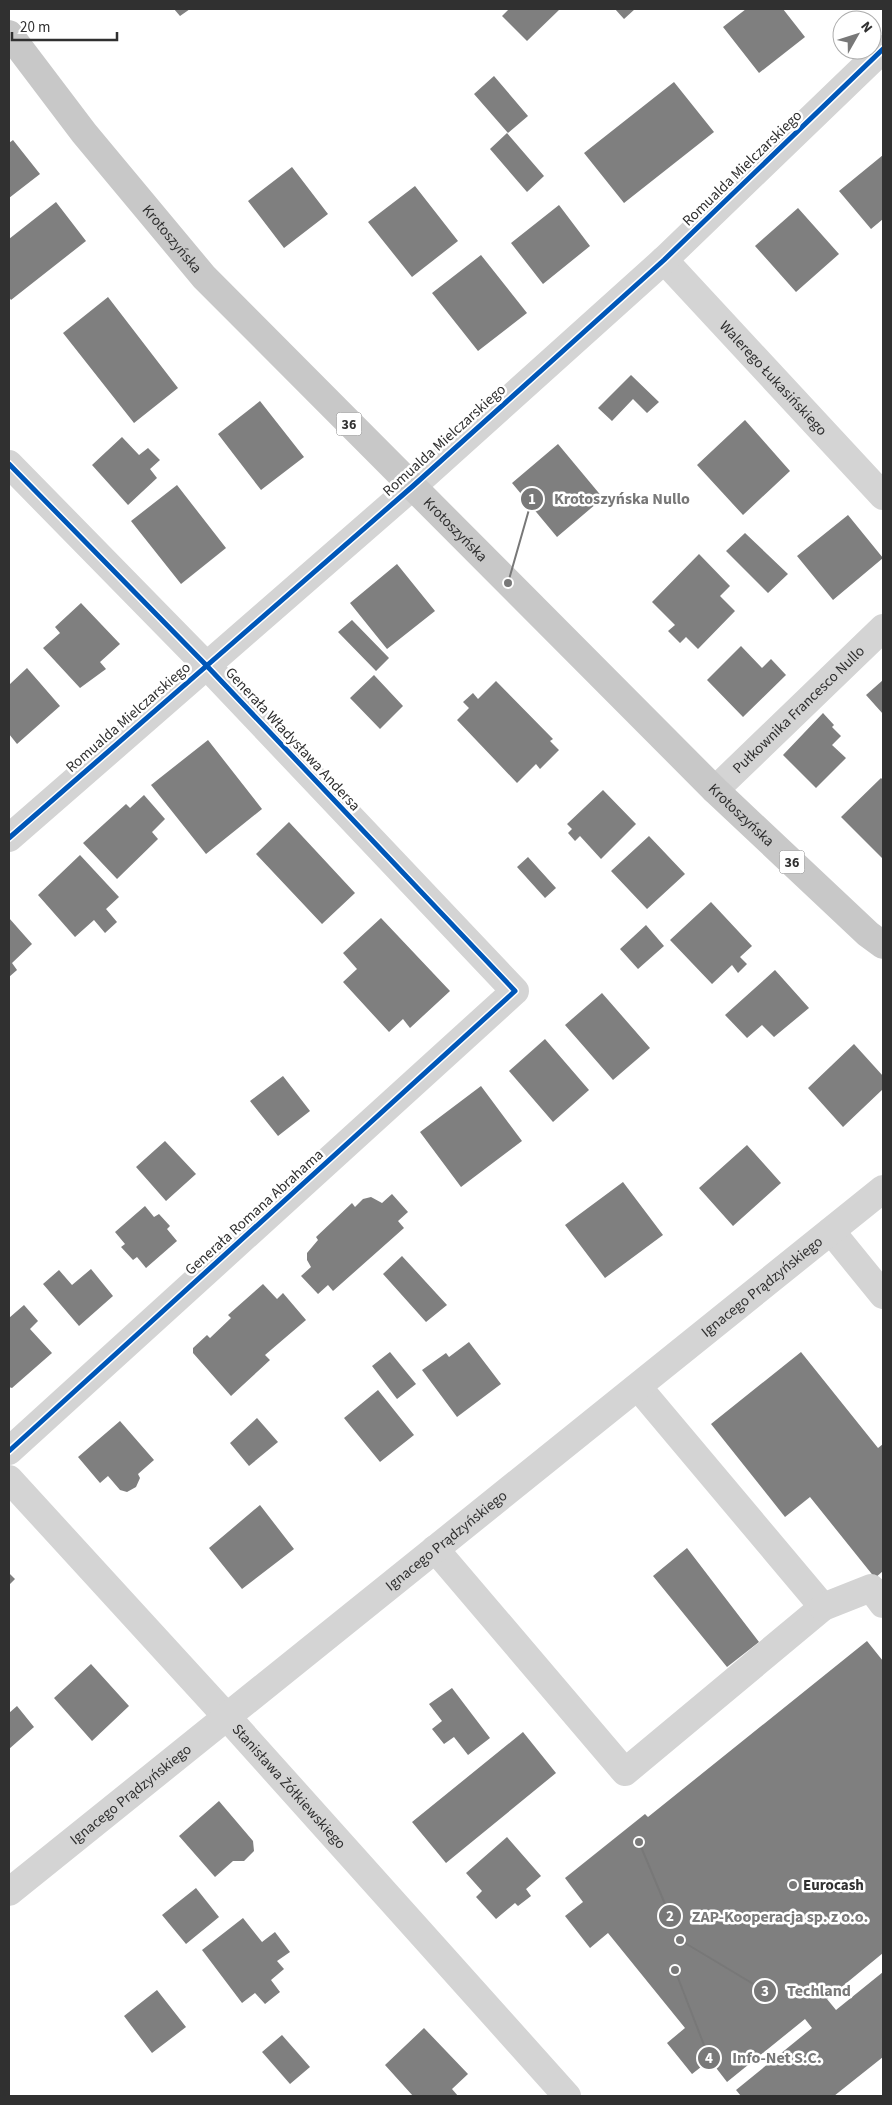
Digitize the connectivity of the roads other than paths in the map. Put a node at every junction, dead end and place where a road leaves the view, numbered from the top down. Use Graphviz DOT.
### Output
graph roads {
  1 [pos="9,34"];
  2 [pos="883,49"];
  3 [pos="664,260"];
  4 [pos="9,464"];
  5 [pos="413,486"];
  6 [pos="883,496"];
  7 [pos="883,628"];
  8 [pos="206,665"];
  9 [pos="715,790"];
  10 [pos="9,838"];
  11 [pos="878,944"];
  12 [pos="515,991"];
  13 [pos="883,1190"];
  14 [pos="831,1231"];
  15 [pos="883,1295"];
  16 [pos="638,1386"];
  17 [pos="9,1451"];
  18 [pos="9,1479"];
  19 [pos="435,1549"];
  20 [pos="879,1590"];
  21 [pos="823,1607"];
  22 [pos="227,1717"];
  23 [pos="9,1892"];
  24 [pos="567,2096"];
  1 -- 5 [label="main road, Krotoszyńska / 36"];
  2 -- 3 [label="street, Romualda Mielczarskiego"];
  3 -- 5 [label="street, Romualda Mielczarskiego"];
  3 -- 6 [label="street, Walerego Łukasińskiego"];
  4 -- 8 [label="street, Generała Władysława Andersa"];
  5 -- 8 [label="street, Romualda Mielczarskiego"];
  5 -- 9 [label="main road, Krotoszyńska / 36"];
  7 -- 9 [label="street, Pułkownika Francesco Nullo"];
  8 -- 10 [label="street, Romualda Mielczarskiego"];
  8 -- 12 [label="street, Generała Władysława Andersa"];
  9 -- 11 [label="main road, Krotoszyńska / 36"];
  12 -- 17 [label="street, Generała Romana Abrahama"];
  13 -- 14 [label="street, Ignacego Prądzyńskiego"];
  14 -- 15 [label="street"];
  14 -- 16 [label="street, Ignacego Prądzyńskiego"];
  16 -- 19 [label="street, Ignacego Prądzyńskiego"];
  16 -- 21 [label="street"];
  18 -- 22 [label="street, Stanisława Żółkiewskiego"];
  19 -- 21 [label="street"];
  19 -- 22 [label="street, Ignacego Prądzyńskiego"];
  20 -- 21 [label="street"];
  22 -- 23 [label="street, Ignacego Prądzyńskiego"];
  22 -- 24 [label="street, Stanisława Żółkiewskiego"];
}
